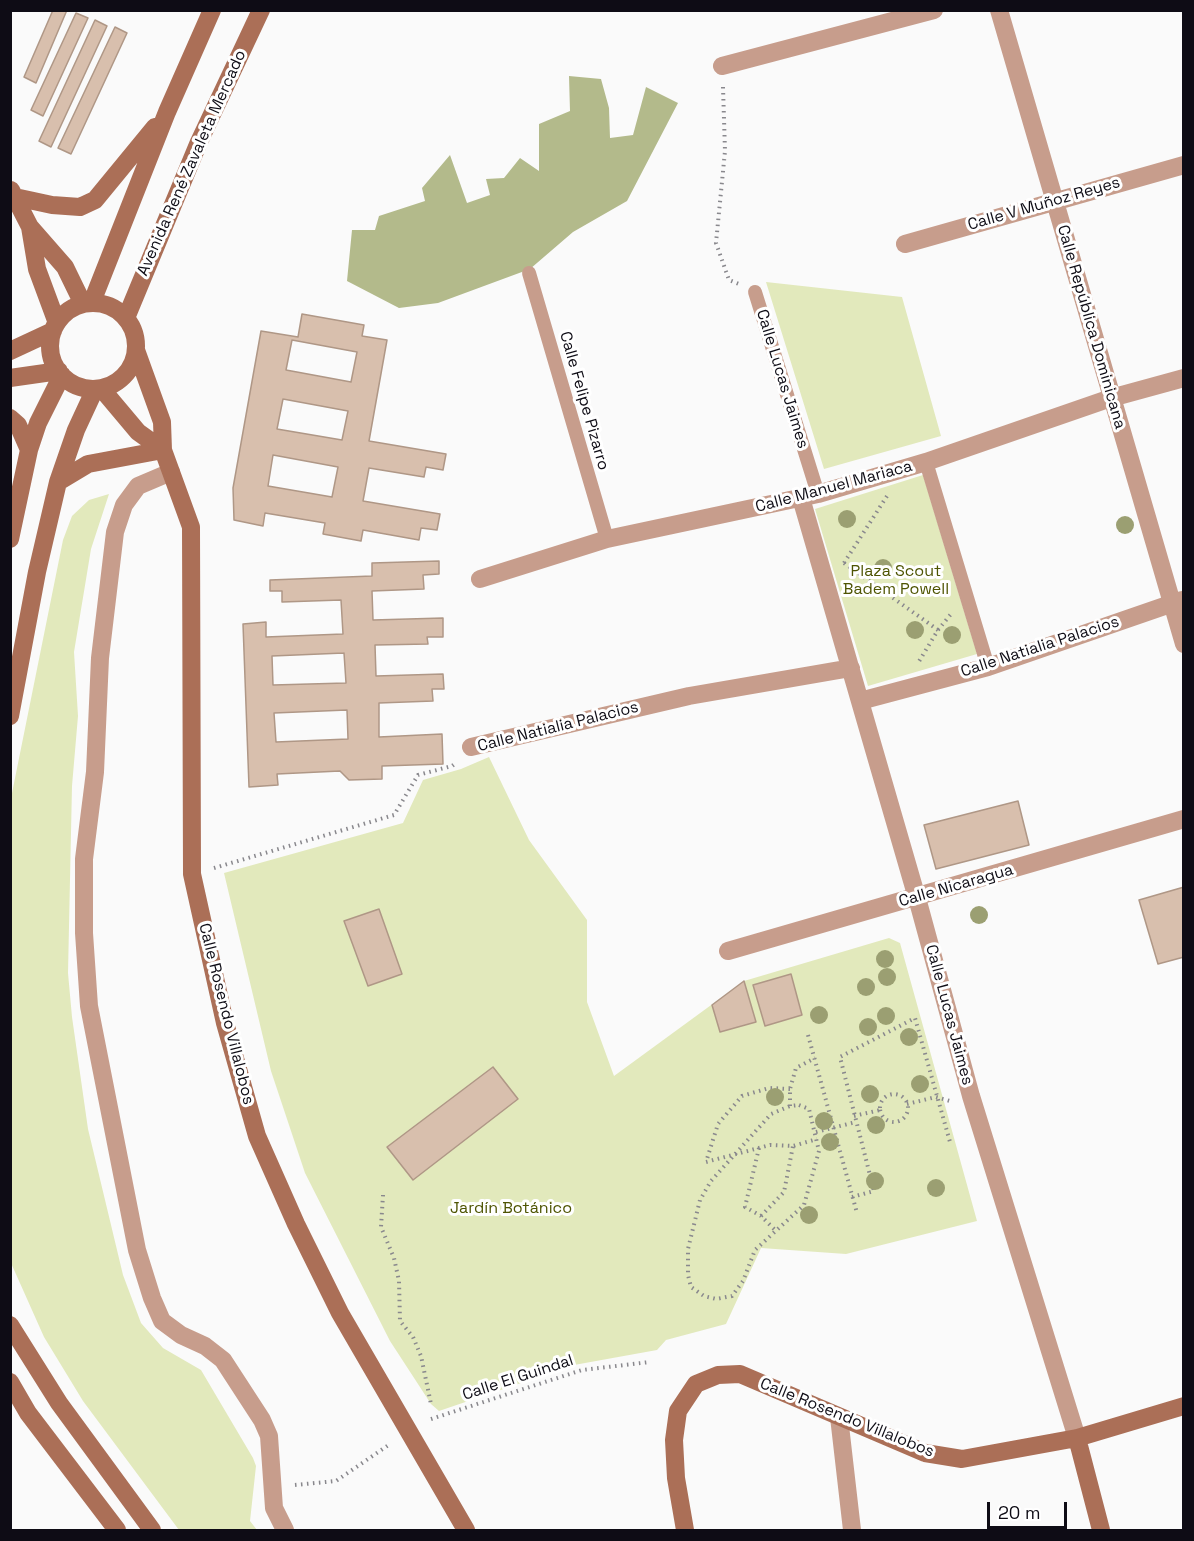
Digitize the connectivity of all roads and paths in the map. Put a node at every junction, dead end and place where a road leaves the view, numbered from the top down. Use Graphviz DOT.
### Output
graph roads {
  1 [pos="212,10"];
  2 [pos="261,10"];
  3 [pos="934,10"];
  4 [pos="999,10"];
  5 [pos="722,66"];
  6 [pos="167,112"];
  7 [pos="1184,165"];
  8 [pos="13,193"];
  9 [pos="1055,201"];
  10 [pos="30,227"];
  11 [pos="905,244"];
  12 [pos="530,273"];
  13 [pos="755,292"];
  14 [pos="87,303"];
  15 [pos="126,318"];
  16 [pos="55,327"];
  17 [pos="136,350"];
  18 [pos="10,351"];
  19 [pos="60,373"];
  20 [pos="10,378"];
  21 [pos="1184,378"];
  22 [pos="98,388"];
  23 [pos="1111,398"];
  24 [pos="10,418"];
  25 [pos="29,450"];
  26 [pos="163,450"];
  27 [pos="926,462"];
  28 [pos="171,472"];
  29 [pos="58,482"];
  30 [pos="891,491"];
  31 [pos="810,496"];
  32 [pos="10,539"];
  33 [pos="607,539"];
  34 [pos="834,556"];
  35 [pos="843,563"];
  36 [pos="480,579"];
  37 [pos="1178,601"];
  38 [pos="958,606"];
  39 [pos="938,630"];
  40 [pos="1184,645"];
  41 [pos="916,667"];
  42 [pos="988,667"];
  43 [pos="851,668"];
  44 [pos="860,701"];
  45 [pos="10,716"];
  46 [pos="471,747"];
  47 [pos="1184,819"];
  48 [pos="228,864"];
  49 [pos="917,898"];
  50 [pos="728,951"];
  51 [pos="808,1035"];
  52 [pos="814,1058"];
  53 [pos="790,1089"];
  54 [pos="971,1096"];
  55 [pos="936,1097"];
  56 [pos="908,1104"];
  57 [pos="790,1106"];
  58 [pos="880,1110"];
  59 [pos="854,1116"];
  60 [pos="856,1122"];
  61 [pos="834,1128"];
  62 [pos="816,1132"];
  63 [pos="817,1139"];
  64 [pos="950,1142"];
  65 [pos="793,1146"];
  66 [pos="759,1148"];
  67 [pos="732,1156"];
  68 [pos="383,1194"];
  69 [pos="852,1197"];
  70 [pos="857,1213"];
  71 [pos="761,1216"];
  72 [pos="776,1231"];
  73 [pos="10,1325"];
  74 [pos="650,1362"];
  75 [pos="10,1382"];
  76 [pos="431,1404"];
  77 [pos="1184,1406"];
  78 [pos="838,1417"];
  79 [pos="431,1419"];
  80 [pos="1077,1438"];
  81 [pos="390,1444"];
  82 [pos="273,1487"];
  83 [pos="117,1530"];
  84 [pos="152,1530"];
  85 [pos="285,1530"];
  86 [pos="466,1530"];
  87 [pos="685,1530"];
  88 [pos="852,1530"];
  89 [pos="1101,1530"];
  1 -- 6 [label="main road"];
  2 -- 15 [label="main road, Avenida René Zavaleta Mercado"];
  3 -- 5 [label="street"];
  4 -- 9 [label="street, Calle República Dominicana"];
  5 -- 13 [label="path, Calle Lucas Jaimes"];
  6 -- 8 [label="main road"];
  6 -- 14 [label="main road"];
  7 -- 9 [label="street, Calle V Muñoz Reyes"];
  8 -- 10 [label="main road"];
  9 -- 11 [label="street, Calle V Muñoz Reyes"];
  9 -- 23 [label="street, Calle República Dominicana"];
  10 -- 14 [label="main road"];
  10 -- 16 [label="main road"];
  12 -- 33 [label="lane, Calle Felipe Pizarro"];
  13 -- 31 [label="lane, Calle Lucas Jaimes"];
  14 -- 15 [label="main road"];
  14 -- 16 [label="main road"];
  15 -- 17 [label="main road"];
  16 -- 18 [label="main road"];
  16 -- 19 [label="main road"];
  17 -- 22 [label="main road"];
  17 -- 26 [label="main road, Calle Rosendo Villalobos"];
  19 -- 20 [label="main road"];
  19 -- 22 [label="main road"];
  19 -- 25 [label="main road"];
  21 -- 23 [label="street, Calle Manuel Mariaca"];
  22 -- 26 [label="main road"];
  22 -- 29 [label="main road"];
  23 -- 27 [label="street, Calle Manuel Mariaca"];
  23 -- 37 [label="street, Calle República Dominicana"];
  24 -- 25 [label="main road"];
  25 -- 32 [label="main road"];
  26 -- 28 [label="main road, Calle Rosendo Villalobos"];
  26 -- 29 [label="main road"];
  27 -- 31 [label="street, Calle Manuel Mariaca"];
  27 -- 42 [label="lane"];
  28 -- 82 [label="street"];
  28 -- 86 [label="main road, Calle Rosendo Villalobos"];
  29 -- 45 [label="main road"];
  30 -- 35 [label="path"];
  31 -- 33 [label="street, Calle Manuel Mariaca"];
  31 -- 43 [label="street, Calle Lucas Jaimes"];
  33 -- 36 [label="street, Calle Manuel Mariaca"];
  34 -- 35 [label="path"];
  35 -- 39 [label="path"];
  37 -- 40 [label="street, Calle República Dominicana"];
  37 -- 42 [label="street, Calle Natialia Palacios"];
  38 -- 39 [label="path"];
  39 -- 41 [label="path"];
  42 -- 44 [label="street, Calle Natialia Palacios"];
  43 -- 44 [label="street, Calle Lucas Jaimes"];
  43 -- 46 [label="street, Calle Natialia Palacios"];
  44 -- 49 [label="street, Calle Lucas Jaimes"];
  46 -- 48 [label="path, Calle Natialia Palacios"];
  47 -- 49 [label="street, Calle Nicaragua"];
  49 -- 50 [label="street, Calle Nicaragua"];
  49 -- 54 [label="street, Calle Lucas Jaimes"];
  51 -- 52 [label="path"];
  52 -- 53 [label="path"];
  52 -- 61 [label="path"];
  53 -- 57 [label="path"];
  53 -- 67 [label="path"];
  54 -- 55 [label="path"];
  54 -- 80 [label="street, Calle Lucas Jaimes"];
  55 -- 56 [label="path"];
  55 -- 59 [label="path"];
  55 -- 64 [label="path"];
  56 -- 58 [label="path"];
  56 -- 58 [label="path"];
  57 -- 62 [label="path"];
  57 -- 67 [label="path"];
  58 -- 59 [label="path"];
  59 -- 60 [label="path"];
  60 -- 61 [label="path"];
  60 -- 69 [label="path"];
  61 -- 62 [label="path"];
  61 -- 69 [label="path"];
  62 -- 63 [label="path"];
  63 -- 65 [label="path"];
  63 -- 72 [label="path"];
  65 -- 66 [label="path"];
  65 -- 71 [label="path"];
  66 -- 67 [label="path"];
  66 -- 71 [label="path"];
  67 -- 72 [label="path"];
  68 -- 76 [label="path"];
  69 -- 70 [label="path"];
  71 -- 72 [label="path"];
  73 -- 84 [label="main road"];
  74 -- 79 [label="path, Calle El Guindal"];
  75 -- 83 [label="main road"];
  77 -- 80 [label="main road, Calle Rosendo Villalobos"];
  78 -- 80 [label="main road, Calle Rosendo Villalobos"];
  78 -- 87 [label="main road, Calle Rosendo Villalobos"];
  78 -- 88 [label="street"];
  80 -- 89 [label="main road, Calle Lucas Jaimes"];
  81 -- 82 [label="path"];
  82 -- 85 [label="street"];
}
